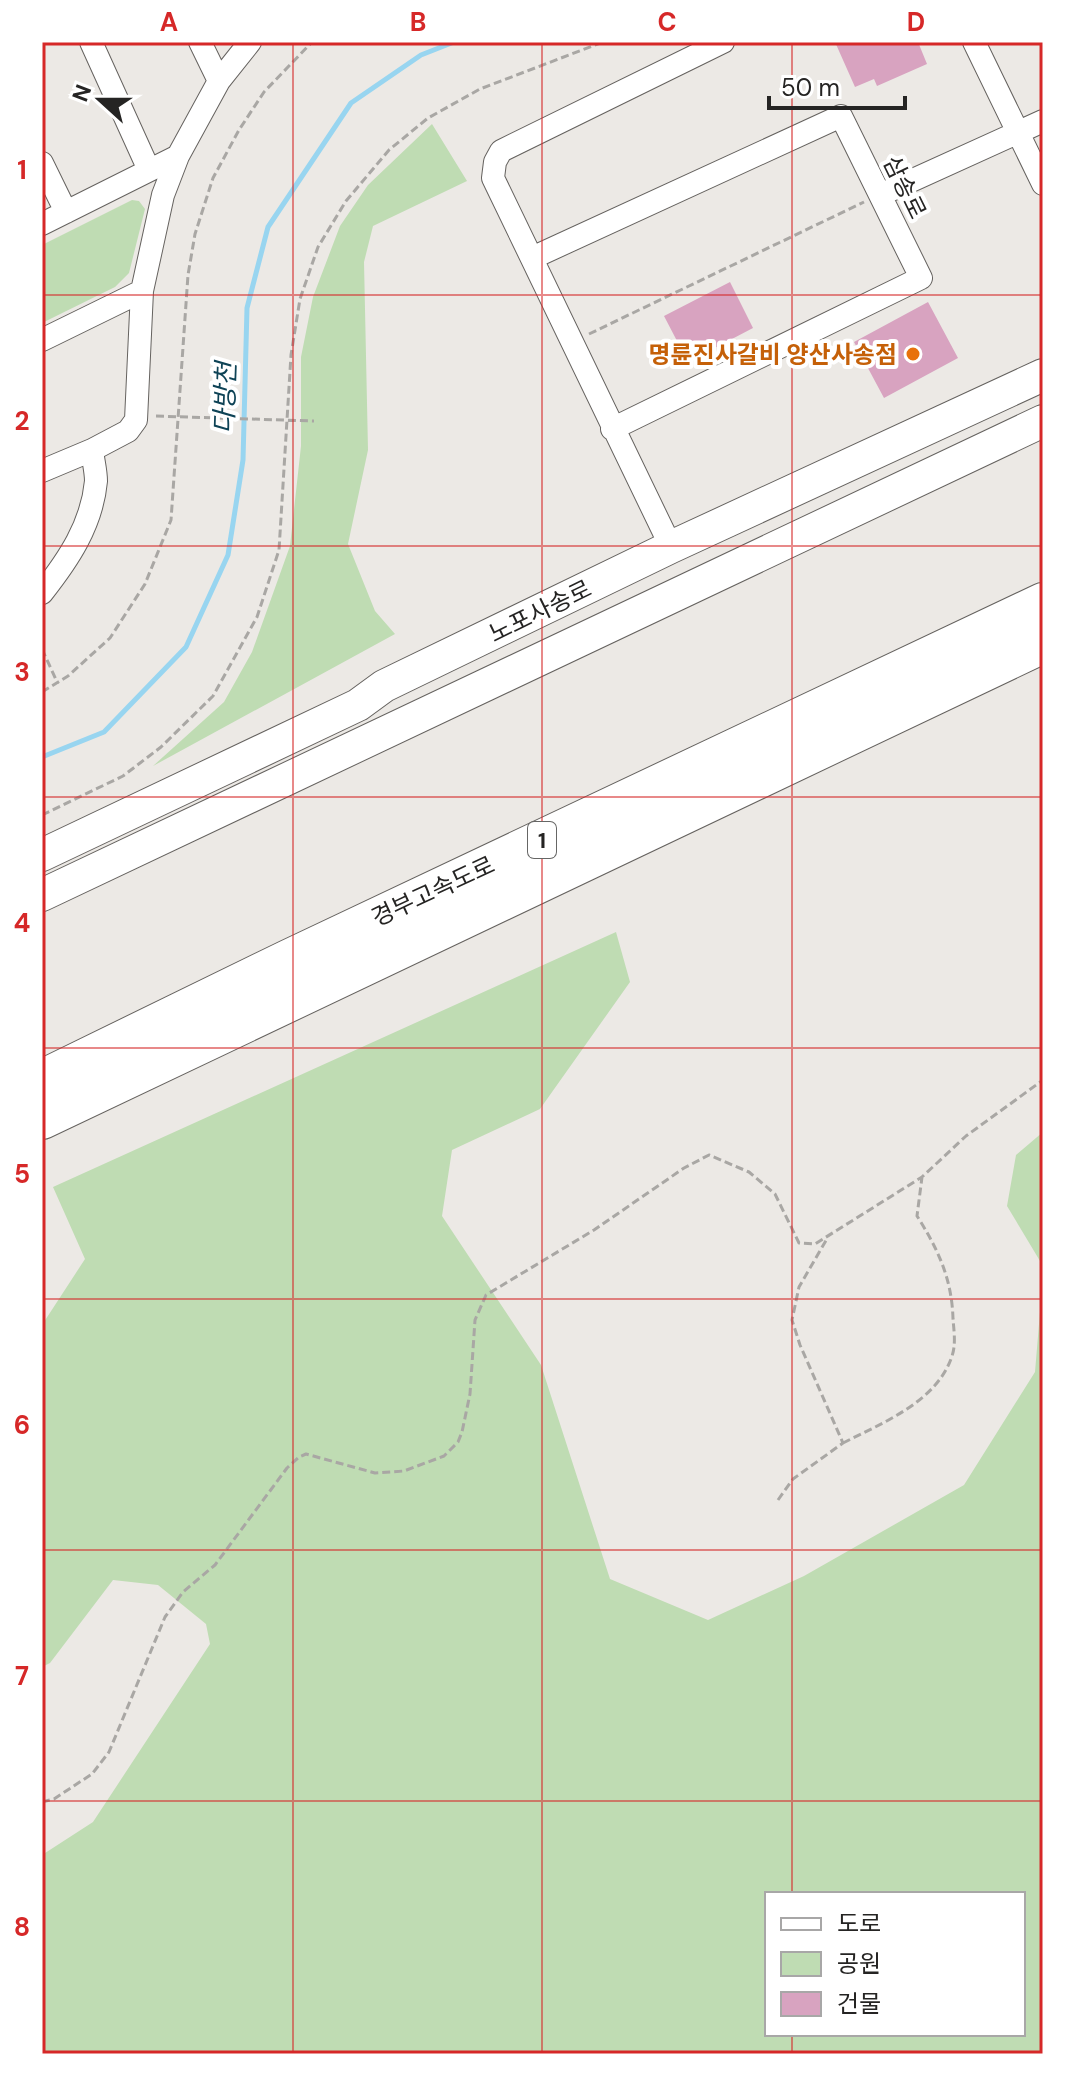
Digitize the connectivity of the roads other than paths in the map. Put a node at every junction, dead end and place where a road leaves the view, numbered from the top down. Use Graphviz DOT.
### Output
graph roads {
  1 [pos="91,42"];
  2 [pos="200,42"];
  3 [pos="250,42"];
  4 [pos="723,42"];
  5 [pos="974,42"];
  6 [pos="219,81"];
  7 [pos="1043,121"];
  8 [pos="1019,134"];
  9 [pos="178,156"];
  10 [pos="42,163"];
  11 [pos="149,170"];
  12 [pos="1043,184"];
  13 [pos="880,195"];
  14 [pos="66,212"];
  15 [pos="42,224"];
  16 [pos="532,258"];
  17 [pos="142,291"];
  18 [pos="42,340"];
  19 [pos="1043,375"];
  20 [pos="1043,421"];
  21 [pos="612,429"];
  22 [pos="92,450"];
  23 [pos="42,471"];
  24 [pos="671,547"];
  25 [pos="42,593"];
  26 [pos="1043,603"];
  27 [pos="1043,643"];
  28 [pos="42,855"];
  29 [pos="42,895"];
  30 [pos="42,1080"];
  31 [pos="42,1119"];
  1 -- 11 [label="street"];
  2 -- 6 [label="street"];
  3 -- 6 [label="street"];
  4 -- 16 [label="street"];
  5 -- 8 [label="street"];
  6 -- 9 [label="street"];
  7 -- 8 [label="street"];
  8 -- 12 [label="street"];
  8 -- 13 [label="street"];
  9 -- 11 [label="street"];
  9 -- 17 [label="street"];
  10 -- 14 [label="street"];
  11 -- 14 [label="street"];
  13 -- 16 [label="street, 삼송로"];
  13 -- 21 [label="street, 삼송로"];
  14 -- 15 [label="street"];
  16 -- 21 [label="street"];
  17 -- 18 [label="street"];
  17 -- 22 [label="street"];
  19 -- 24 [label="main road, 노포사송로"];
  20 -- 29 [label="main road, 노포사송로"];
  21 -- 24 [label="street"];
  22 -- 23 [label="street"];
  22 -- 25 [label="street"];
  24 -- 28 [label="main road, 노포사송로"];
  26 -- 30 [label="highway, 경부고속도로 / 1"];
  27 -- 31 [label="highway, 경부고속도로 / 1"];
}
